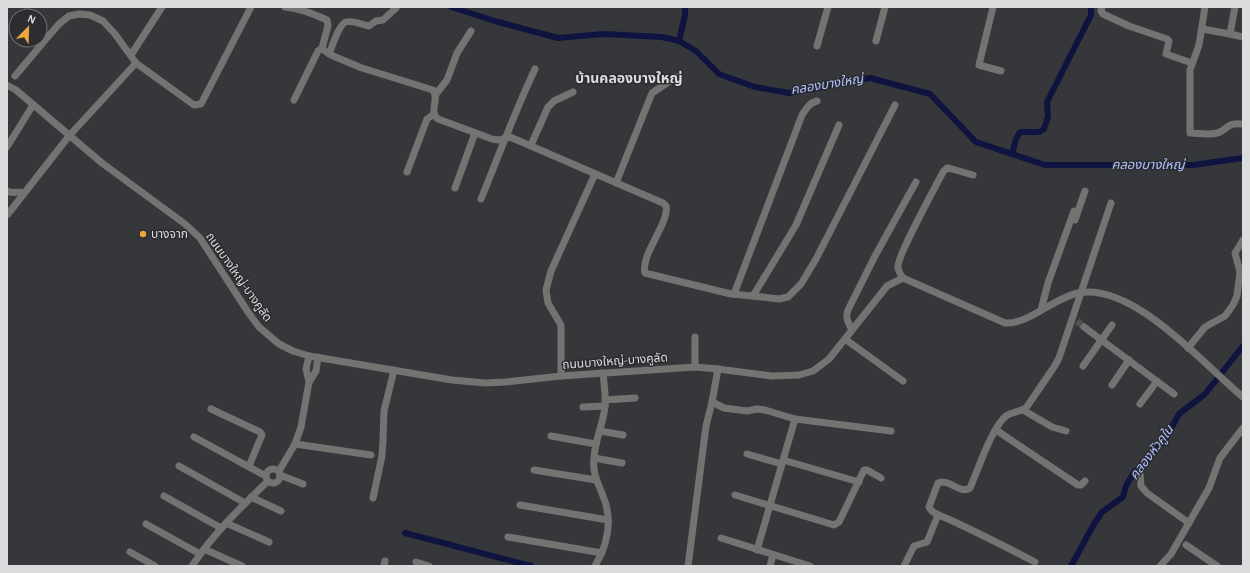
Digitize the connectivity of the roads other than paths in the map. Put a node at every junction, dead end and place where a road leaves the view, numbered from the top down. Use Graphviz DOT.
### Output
graph roads {
  1 [pos="162,7"];
  2 [pos="251,7"];
  3 [pos="285,7"];
  4 [pos="828,7"];
  5 [pos="885,7"];
  6 [pos="993,7"];
  7 [pos="1102,7"];
  8 [pos="1205,7"];
  9 [pos="1235,7"];
  10 [pos="396,8"];
  11 [pos="1202,29"];
  12 [pos="471,32"];
  13 [pos="1230,34"];
  14 [pos="1243,37"];
  15 [pos="876,41"];
  16 [pos="817,46"];
  17 [pos="322,48"];
  18 [pos="329,54"];
  19 [pos="131,55"];
  20 [pos="136,63"];
  21 [pos="1192,63"];
  22 [pos="535,68"];
  23 [pos="1001,71"];
  24 [pos="676,76"];
  25 [pos="10,81"];
  26 [pos="573,92"];
  27 [pos="436,94"];
  28 [pos="294,100"];
  29 [pos="817,101"];
  30 [pos="33,105"];
  31 [pos="895,105"];
  32 [pos="434,114"];
  33 [pos="1243,124"];
  34 [pos="839,125"];
  35 [pos="475,133"];
  36 [pos="69,136"];
  37 [pos="506,138"];
  38 [pos="530,145"];
  39 [pos="7,147"];
  40 [pos="407,172"];
  41 [pos="595,174"];
  42 [pos="972,175"];
  43 [pos="916,182"];
  44 [pos="616,183"];
  45 [pos="455,188"];
  46 [pos="7,191"];
  47 [pos="1085,191"];
  48 [pos="24,193"];
  49 [pos="481,199"];
  50 [pos="1111,203"];
  51 [pos="1074,211"];
  52 [pos="8,214"];
  53 [pos="1243,240"];
  54 [pos="1056,262"];
  55 [pos="903,278"];
  56 [pos="1081,292"];
  57 [pos="734,294"];
  58 [pos="753,296"];
  59 [pos="1041,310"];
  60 [pos="1112,325"];
  61 [pos="1084,327"];
  62 [pos="852,330"];
  63 [pos="695,337"];
  64 [pos="845,339"];
  65 [pos="1102,340"];
  66 [pos="1188,348"];
  67 [pos="309,356"];
  68 [pos="318,357"];
  69 [pos="1130,360"];
  70 [pos="1083,366"];
  71 [pos="695,367"];
  72 [pos="718,369"];
  73 [pos="394,370"];
  74 [pos="603,373"];
  75 [pos="562,376"];
  76 [pos="903,381"];
  77 [pos="1157,381"];
  78 [pos="309,382"];
  79 [pos="1112,385"];
  80 [pos="1174,394"];
  81 [pos="1243,397"];
  82 [pos="635,398"];
  83 [pos="712,402"];
  84 [pos="605,403"];
  85 [pos="1140,404"];
  86 [pos="583,407"];
  87 [pos="211,409"];
  88 [pos="1023,410"];
  89 [pos="795,419"];
  90 [pos="1243,428"];
  91 [pos="996,430"];
  92 [pos="600,431"];
  93 [pos="1066,431"];
  94 [pos="891,432"];
  95 [pos="623,435"];
  96 [pos="551,436"];
  97 [pos="194,437"];
  98 [pos="295,444"];
  99 [pos="596,444"];
  100 [pos="747,454"];
  101 [pos="371,455"];
  102 [pos="594,458"];
  103 [pos="783,462"];
  104 [pos="622,463"];
  105 [pos="179,466"];
  106 [pos="249,466"];
  107 [pos="534,470"];
  108 [pos="279,473"];
  109 [pos="1140,473"];
  110 [pos="267,478"];
  111 [pos="882,478"];
  112 [pos="596,480"];
  113 [pos="1085,481"];
  114 [pos="859,482"];
  115 [pos="302,484"];
  116 [pos="735,495"];
  117 [pos="164,496"];
  118 [pos="251,497"];
  119 [pos="373,498"];
  120 [pos="245,503"];
  121 [pos="520,505"];
  122 [pos="770,506"];
  123 [pos="281,511"];
  124 [pos="938,515"];
  125 [pos="608,520"];
  126 [pos="1189,523"];
  127 [pos="146,524"];
  128 [pos="224,525"];
  129 [pos="508,537"];
  130 [pos="721,538"];
  131 [pos="269,542"];
  132 [pos="1186,545"];
  133 [pos="757,550"];
  134 [pos="130,552"];
  135 [pos="202,552"];
  136 [pos="602,553"];
  137 [pos="773,555"];
  138 [pos="416,562"];
  139 [pos="1035,562"];
  140 [pos="155,566"];
  141 [pos="192,566"];
  142 [pos="242,566"];
  143 [pos="429,566"];
  144 [pos="595,566"];
  145 [pos="688,566"];
  146 [pos="770,566"];
  147 [pos="810,566"];
  148 [pos="904,566"];
  149 [pos="1160,566"];
  150 [pos="1217,566"];
  1 -- 19 [label="street"];
  2 -- 20 [label="street"];
  3 -- 17 [label="street"];
  4 -- 16 [label="street"];
  5 -- 15 [label="street"];
  6 -- 23 [label="street"];
  7 -- 21 [label="street"];
  8 -- 11 [label="street"];
  9 -- 13 [label="street"];
  10 -- 18 [label="street"];
  11 -- 13 [label="street"];
  11 -- 21 [label="street"];
  12 -- 27 [label="street"];
  13 -- 14 [label="street"];
  17 -- 18 [label="street"];
  17 -- 28 [label="street"];
  18 -- 27 [label="street"];
  19 -- 20 [label="street"];
  19 -- 25 [label="street"];
  20 -- 36 [label="street"];
  21 -- 33 [label="street"];
  22 -- 37 [label="street"];
  24 -- 44 [label="street"];
  25 -- 30 [label="street, ถนนบางใหญ่-บางคูลัด"];
  26 -- 38 [label="street"];
  27 -- 32 [label="street"];
  29 -- 57 [label="street"];
  30 -- 36 [label="street, ถนนบางใหญ่-บางคูลัด"];
  30 -- 39 [label="street"];
  31 -- 58 [label="street"];
  32 -- 35 [label="street"];
  32 -- 40 [label="street"];
  34 -- 58 [label="street"];
  35 -- 37 [label="street"];
  35 -- 45 [label="street"];
  36 -- 48 [label="street"];
  36 -- 67 [label="street, ถนนบางใหญ่-บางคูลัด"];
  37 -- 38 [label="street"];
  37 -- 49 [label="street"];
  38 -- 41 [label="street"];
  41 -- 44 [label="street"];
  41 -- 75 [label="street"];
  42 -- 55 [label="street"];
  43 -- 62 [label="street"];
  44 -- 57 [label="street"];
  46 -- 48 [label="street"];
  47 -- 54 [label="street"];
  48 -- 52 [label="street"];
  50 -- 56 [label="street"];
  51 -- 54 [label="street"];
  53 -- 66 [label="street"];
  54 -- 59 [label="street"];
  55 -- 59 [label="street"];
  55 -- 62 [label="street, ถนนบางใหญ่-บางคูลัด"];
  56 -- 59 [label="street"];
  56 -- 66 [label="street"];
  56 -- 88 [label="street"];
  57 -- 58 [label="street"];
  60 -- 65 [label="street"];
  61 -- 65 [label="street"];
  62 -- 64 [label="street, ถนนบางใหญ่-บางคูลัด"];
  63 -- 71 [label="street"];
  64 -- 72 [label="street, ถนนบางใหญ่-บางคูลัด"];
  64 -- 76 [label="street"];
  65 -- 69 [label="street"];
  65 -- 70 [label="street"];
  66 -- 81 [label="street"];
  67 -- 68 [label="street, ถนนบางใหญ่-บางคูลัด"];
  67 -- 78 [label="street"];
  68 -- 73 [label="street, ถนนบางใหญ่-บางคูลัด"];
  68 -- 78 [label="street"];
  69 -- 77 [label="street"];
  69 -- 79 [label="street"];
  71 -- 72 [label="street, ถนนบางใหญ่-บางคูลัด"];
  71 -- 74 [label="street, ถนนบางใหญ่-บางคูลัด"];
  72 -- 83 [label="street"];
  73 -- 75 [label="street, ถนนบางใหญ่-บางคูลัด"];
  73 -- 119 [label="street"];
  74 -- 75 [label="street, ถนนบางใหญ่-บางคูลัด"];
  74 -- 84 [label="street"];
  77 -- 80 [label="street"];
  77 -- 85 [label="street"];
  78 -- 98 [label="street"];
  82 -- 84 [label="street"];
  83 -- 89 [label="street"];
  83 -- 145 [label="street"];
  84 -- 86 [label="street"];
  84 -- 92 [label="street"];
  87 -- 106 [label="street"];
  88 -- 91 [label="street"];
  88 -- 93 [label="street"];
  89 -- 94 [label="street"];
  89 -- 103 [label="street"];
  90 -- 126 [label="street"];
  91 -- 113 [label="street"];
  91 -- 124 [label="street"];
  92 -- 95 [label="street"];
  92 -- 99 [label="street"];
  96 -- 99 [label="street"];
  97 -- 106 [label="street"];
  98 -- 101 [label="street"];
  98 -- 108 [label="street"];
  99 -- 102 [label="street"];
  100 -- 103 [label="street"];
  102 -- 104 [label="street"];
  102 -- 112 [label="street"];
  103 -- 114 [label="street"];
  103 -- 122 [label="street"];
  105 -- 120 [label="street"];
  106 -- 110 [label="street"];
  107 -- 112 [label="street"];
  108 -- 110 [label="street"];
  108 -- 110 [label="street"];
  108 -- 115 [label="street"];
  109 -- 126 [label="street"];
  110 -- 118 [label="street"];
  111 -- 114 [label="street"];
  112 -- 125 [label="street"];
  114 -- 122 [label="street"];
  116 -- 122 [label="street"];
  117 -- 128 [label="street"];
  118 -- 120 [label="street"];
  118 -- 123 [label="street"];
  120 -- 128 [label="street"];
  121 -- 125 [label="street"];
  122 -- 133 [label="street"];
  124 -- 139 [label="street"];
  124 -- 148 [label="street"];
  125 -- 136 [label="street"];
  126 -- 149 [label="street"];
  127 -- 135 [label="street"];
  128 -- 131 [label="street"];
  128 -- 135 [label="street"];
  129 -- 136 [label="street"];
  130 -- 133 [label="street"];
  132 -- 150 [label="street"];
  133 -- 137 [label="street"];
  134 -- 140 [label="street"];
  135 -- 141 [label="street"];
  135 -- 142 [label="street"];
  136 -- 144 [label="street"];
  137 -- 146 [label="street"];
  137 -- 147 [label="street"];
  138 -- 143 [label="street"];
}
